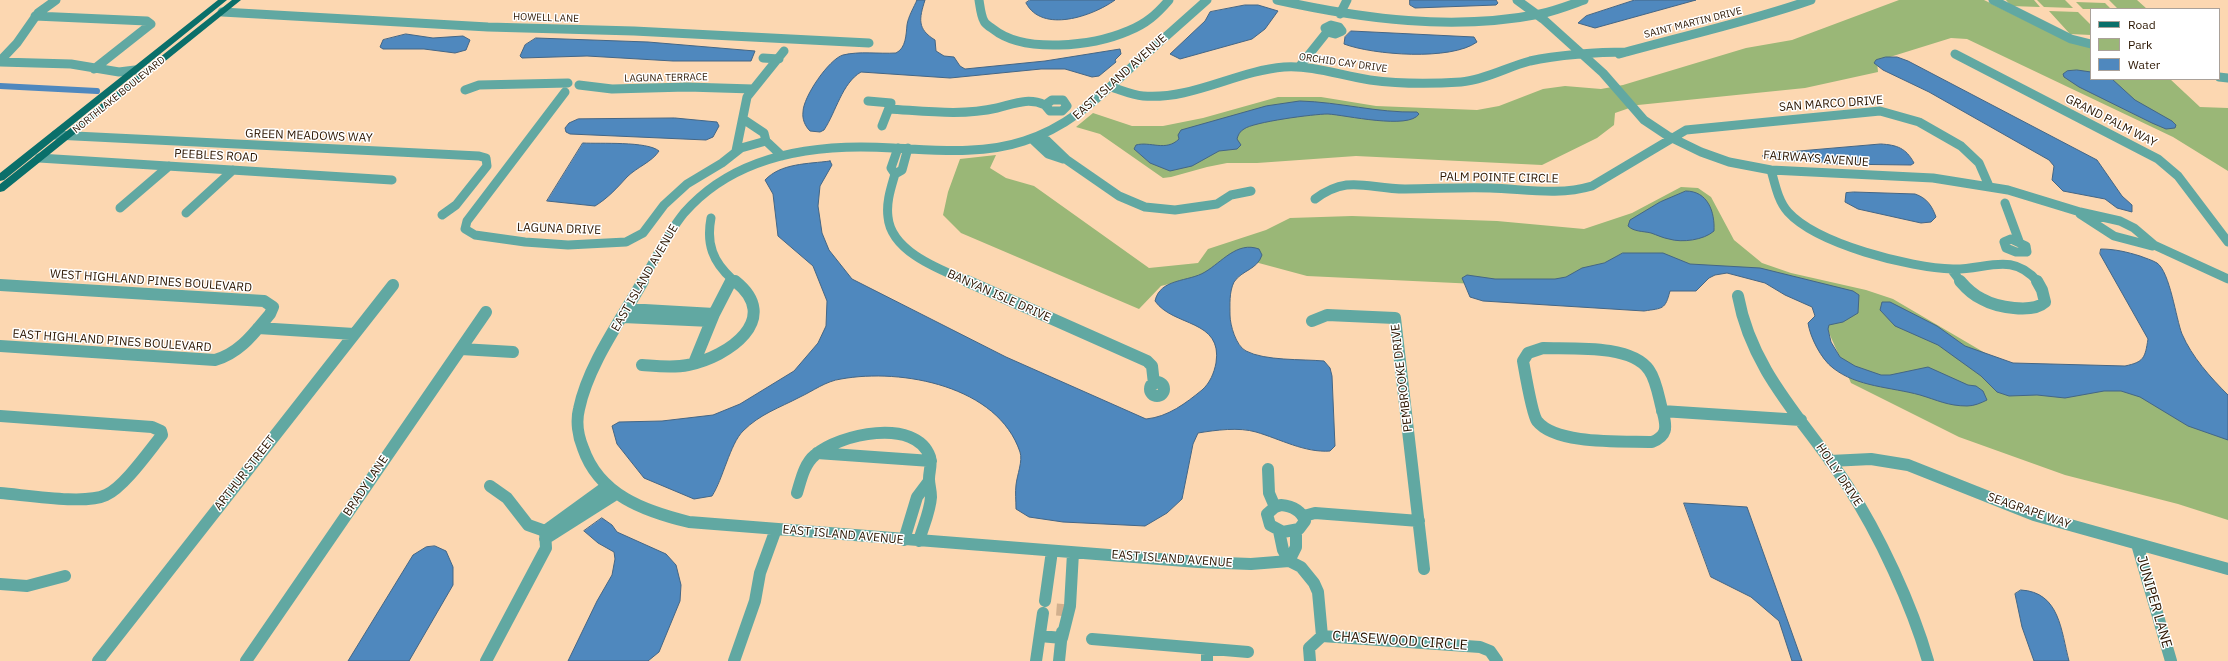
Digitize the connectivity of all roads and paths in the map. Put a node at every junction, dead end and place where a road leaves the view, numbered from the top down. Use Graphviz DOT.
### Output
graph roads {
  1 [pos="56,0"];
  2 [pos="223,0"];
  3 [pos="237,0"];
  4 [pos="979,0"];
  5 [pos="1169,0"];
  6 [pos="1206,0"];
  7 [pos="1277,0"];
  8 [pos="1297,0"];
  9 [pos="1347,0"];
  10 [pos="1517,0"];
  11 [pos="1570,0"];
  12 [pos="1584,0"];
  13 [pos="1811,0"];
  14 [pos="1993,0"];
  15 [pos="222,12"];
  16 [pos="1341,12"];
  17 [pos="1533,13"];
  18 [pos="206,14"];
  19 [pos="35,16"];
  20 [pos="1327,32"];
  21 [pos="869,43"];
  22 [pos="2090,44"];
  23 [pos="177,48"];
  24 [pos="784,51"];
  25 [pos="1955,54"];
  26 [pos="762,58"];
  27 [pos="1586,58"];
  28 [pos="779,59"];
  29 [pos="0,61"];
  30 [pos="1299,67"];
  31 [pos="94,69"];
  32 [pos="138,73"];
  33 [pos="567,87"];
  34 [pos="1111,87"];
  35 [pos="753,89"];
  36 [pos="465,90"];
  37 [pos="868,101"];
  38 [pos="889,109"];
  39 [pos="1081,114"];
  40 [pos="744,119"];
  41 [pos="882,126"];
  42 [pos="55,135"];
  43 [pos="68,136"];
  44 [pos="1037,137"];
  45 [pos="1672,139"];
  46 [pos="766,141"];
  47 [pos="903,148"];
  48 [pos="736,151"];
  49 [pos="782,156"];
  50 [pos="39,158"];
  51 [pos="169,166"];
  52 [pos="233,170"];
  53 [pos="1772,170"];
  54 [pos="0,178"];
  55 [pos="392,180"];
  56 [pos="1989,186"];
  57 [pos="0,190"];
  58 [pos="1251,191"];
  59 [pos="1315,199"];
  60 [pos="2005,203"];
  61 [pos="120,208"];
  62 [pos="2072,210"];
  63 [pos="186,213"];
  64 [pos="442,215"];
  65 [pos="711,218"];
  66 [pos="2019,241"];
  67 [pos="2228,242"];
  68 [pos="2016,252"];
  69 [pos="2168,252"];
  70 [pos="2014,266"];
  71 [pos="1951,269"];
  72 [pos="2228,279"];
  73 [pos="732,280"];
  74 [pos="0,285"];
  75 [pos="393,285"];
  76 [pos="1738,296"];
  77 [pos="486,312"];
  78 [pos="625,313"];
  79 [pos="712,317"];
  80 [pos="1312,321"];
  81 [pos="258,328"];
  82 [pos="354,334"];
  83 [pos="0,346"];
  84 [pos="461,349"];
  85 [pos="512,352"];
  86 [pos="694,363"];
  87 [pos="642,365"];
  88 [pos="1154,384"];
  89 [pos="1662,411"];
  90 [pos="0,416"];
  91 [pos="1801,420"];
  92 [pos="817,453"];
  93 [pos="931,461"];
  94 [pos="1830,461"];
  95 [pos="1268,469"];
  96 [pos="929,481"];
  97 [pos="490,486"];
  98 [pos="611,490"];
  99 [pos="0,493"];
  100 [pos="797,493"];
  101 [pos="1275,507"];
  102 [pos="1304,516"];
  103 [pos="1419,521"];
  104 [pos="776,529"];
  105 [pos="1296,530"];
  106 [pos="1279,531"];
  107 [pos="545,535"];
  108 [pos="904,540"];
  109 [pos="919,541"];
  110 [pos="2137,544"];
  111 [pos="1031,549"];
  112 [pos="1052,551"];
  113 [pos="1073,552"];
  114 [pos="1289,561"];
  115 [pos="1424,568"];
  116 [pos="1050,569"];
  117 [pos="2228,569"];
  118 [pos="65,576"];
  119 [pos="1071,576"];
  120 [pos="0,584"];
  121 [pos="1040,636"];
  122 [pos="1322,636"];
  123 [pos="1062,638"];
  124 [pos="1092,639"];
  125 [pos="1248,652"];
  126 [pos="1207,655"];
  127 [pos="98,661"];
  128 [pos="246,661"];
  129 [pos="486,661"];
  130 [pos="734,661"];
  131 [pos="1036,661"];
  132 [pos="1059,661"];
  133 [pos="1310,661"];
  134 [pos="1497,661"];
  135 [pos="1928,661"];
  136 [pos="2171,661"];
  1 -- 19 [label="street"];
  2 -- 18 [label="main road, NORTHLAKE BOULEVARD"];
  3 -- 15 [label="main road, NORTHLAKE BOULEVARD"];
  4 -- 5 [label="street"];
  6 -- 34 [label="street, EAST ISLAND AVENUE"];
  7 -- 16 [label="street"];
  8 -- 16 [label="street"];
  9 -- 16 [label="street"];
  10 -- 17 [label="street, FAIRWAYS AVENUE"];
  11 -- 17 [label="street"];
  12 -- 17 [label="street"];
  13 -- 27 [label="street, SAINT MARTIN DRIVE"];
  14 -- 22 [label="street"];
  15 -- 21 [label="street, HOWELL LANE"];
  15 -- 23 [label="main road, NORTHLAKE BOULEVARD"];
  16 -- 17 [label="street"];
  17 -- 27 [label="street, FAIRWAYS AVENUE"];
  18 -- 23 [label="main road"];
  18 -- 32 [label="main road, NORTHLAKE BOULEVARD"];
  19 -- 29 [label="street"];
  19 -- 31 [label="street"];
  20 -- 30 [label="street"];
  23 -- 32 [label="main road, NORTHLAKE BOULEVARD"];
  24 -- 28 [label="street"];
  25 -- 67 [label="street, GRAND PALM WAY"];
  26 -- 28 [label="street"];
  27 -- 30 [label="street, ORCHID CAY DRIVE"];
  27 -- 45 [label="street, FAIRWAYS AVENUE"];
  28 -- 35 [label="street"];
  29 -- 31 [label="street"];
  30 -- 34 [label="street, ORCHID CAY DRIVE"];
  31 -- 32 [label="street"];
  32 -- 42 [label="main road, NORTHLAKE BOULEVARD"];
  32 -- 43 [label="main road, NORTHLAKE BOULEVARD"];
  33 -- 35 [label="street, LAGUNA TERRACE"];
  33 -- 36 [label="street, LAGUNA TERRACE"];
  33 -- 48 [label="street, LAGUNA DRIVE"];
  34 -- 39 [label="street, EAST ISLAND AVENUE"];
  35 -- 40 [label="street"];
  37 -- 38 [label="street"];
  38 -- 39 [label="street"];
  38 -- 41 [label="street"];
  39 -- 44 [label="street, EAST ISLAND AVENUE"];
  40 -- 46 [label="street"];
  40 -- 48 [label="street"];
  42 -- 43 [label="street, GREEN MEADOWS WAY"];
  42 -- 54 [label="main road, NORTHLAKE BOULEVARD"];
  43 -- 50 [label="main road, NORTHLAKE BOULEVARD"];
  43 -- 64 [label="street, GREEN MEADOWS WAY"];
  44 -- 47 [label="street, EAST ISLAND AVENUE"];
  44 -- 58 [label="street"];
  45 -- 53 [label="street, FAIRWAYS AVENUE"];
  45 -- 56 [label="street, SAN MARCO DRIVE"];
  45 -- 59 [label="street, PALM POINTE CIRCLE"];
  46 -- 48 [label="street, LAGUNA DRIVE"];
  46 -- 49 [label="street"];
  47 -- 49 [label="street, EAST ISLAND AVENUE"];
  47 -- 88 [label="street, BANYAN ISLE DRIVE"];
  49 -- 78 [label="street, EAST ISLAND AVENUE"];
  50 -- 51 [label="street, PEEBLES ROAD"];
  50 -- 57 [label="main road, NORTHLAKE BOULEVARD"];
  51 -- 52 [label="street, PEEBLES ROAD"];
  51 -- 61 [label="street"];
  52 -- 55 [label="street, PEEBLES ROAD"];
  52 -- 63 [label="street"];
  53 -- 56 [label="street, FAIRWAYS AVENUE"];
  53 -- 71 [label="street"];
  56 -- 62 [label="street, FAIRWAYS AVENUE"];
  60 -- 66 [label="street"];
  62 -- 69 [label="street, FAIRWAYS AVENUE"];
  62 -- 69 [label="street, FAIRWAYS AVENUE"];
  65 -- 73 [label="street"];
  66 -- 68 [label="street"];
  66 -- 68 [label="street"];
  68 -- 70 [label="street"];
  69 -- 72 [label="street, FAIRWAYS AVENUE"];
  70 -- 71 [label="street"];
  70 -- 71 [label="street"];
  73 -- 79 [label="street"];
  73 -- 86 [label="street"];
  74 -- 81 [label="street, WEST HIGHLAND PINES BOULEVARD"];
  75 -- 82 [label="street, ARTHUR STREET"];
  76 -- 91 [label="street, HOLLY DRIVE"];
  77 -- 84 [label="street, BRADY LANE"];
  78 -- 79 [label="street"];
  78 -- 98 [label="street, EAST ISLAND AVENUE"];
  79 -- 86 [label="street"];
  80 -- 103 [label="street, PEMBROOKE DRIVE"];
  81 -- 82 [label="street"];
  81 -- 83 [label="street, EAST HIGHLAND PINES BOULEVARD"];
  82 -- 127 [label="street, ARTHUR STREET"];
  84 -- 85 [label="street"];
  84 -- 128 [label="street, BRADY LANE"];
  86 -- 87 [label="street"];
  89 -- 89 [label="street"];
  89 -- 91 [label="street"];
  90 -- 99 [label="street"];
  91 -- 94 [label="street, HOLLY DRIVE"];
  92 -- 93 [label="street"];
  92 -- 93 [label="street"];
  92 -- 100 [label="street"];
  93 -- 96 [label="street"];
  94 -- 110 [label="street, SEAGRAPE WAY"];
  94 -- 135 [label="street, HOLLY DRIVE"];
  95 -- 101 [label="street"];
  96 -- 108 [label="street"];
  96 -- 109 [label="street"];
  97 -- 107 [label="street"];
  98 -- 104 [label="street, EAST ISLAND AVENUE"];
  98 -- 107 [label="street"];
  101 -- 102 [label="street"];
  101 -- 106 [label="street"];
  102 -- 103 [label="street"];
  102 -- 105 [label="street"];
  103 -- 115 [label="street, PEMBROOKE DRIVE"];
  104 -- 108 [label="street, EAST ISLAND AVENUE"];
  104 -- 130 [label="street"];
  105 -- 106 [label="street"];
  105 -- 114 [label="street"];
  106 -- 114 [label="street"];
  107 -- 129 [label="street"];
  108 -- 109 [label="street, EAST ISLAND AVENUE"];
  109 -- 111 [label="street, EAST ISLAND AVENUE"];
  110 -- 117 [label="street, SEAGRAPE WAY"];
  110 -- 136 [label="street, JUNIPER LANE"];
  111 -- 112 [label="street, EAST ISLAND AVENUE"];
  111 -- 116 [label="street"];
  112 -- 113 [label="street, EAST ISLAND AVENUE"];
  112 -- 116 [label="street"];
  113 -- 114 [label="street, EAST ISLAND AVENUE"];
  113 -- 119 [label="street"];
  114 -- 122 [label="street, CHASEWOOD CIRCLE"];
  116 -- 121 [label="street"];
  118 -- 120 [label="street"];
  119 -- 123 [label="street"];
  119 -- 123 [label="street"];
  121 -- 123 [label="street"];
  121 -- 131 [label="street"];
  122 -- 133 [label="street, CHASEWOOD CIRCLE"];
  122 -- 134 [label="street, CHASEWOOD CIRCLE"];
  123 -- 132 [label="street"];
  124 -- 126 [label="street"];
  125 -- 126 [label="street"];
}
